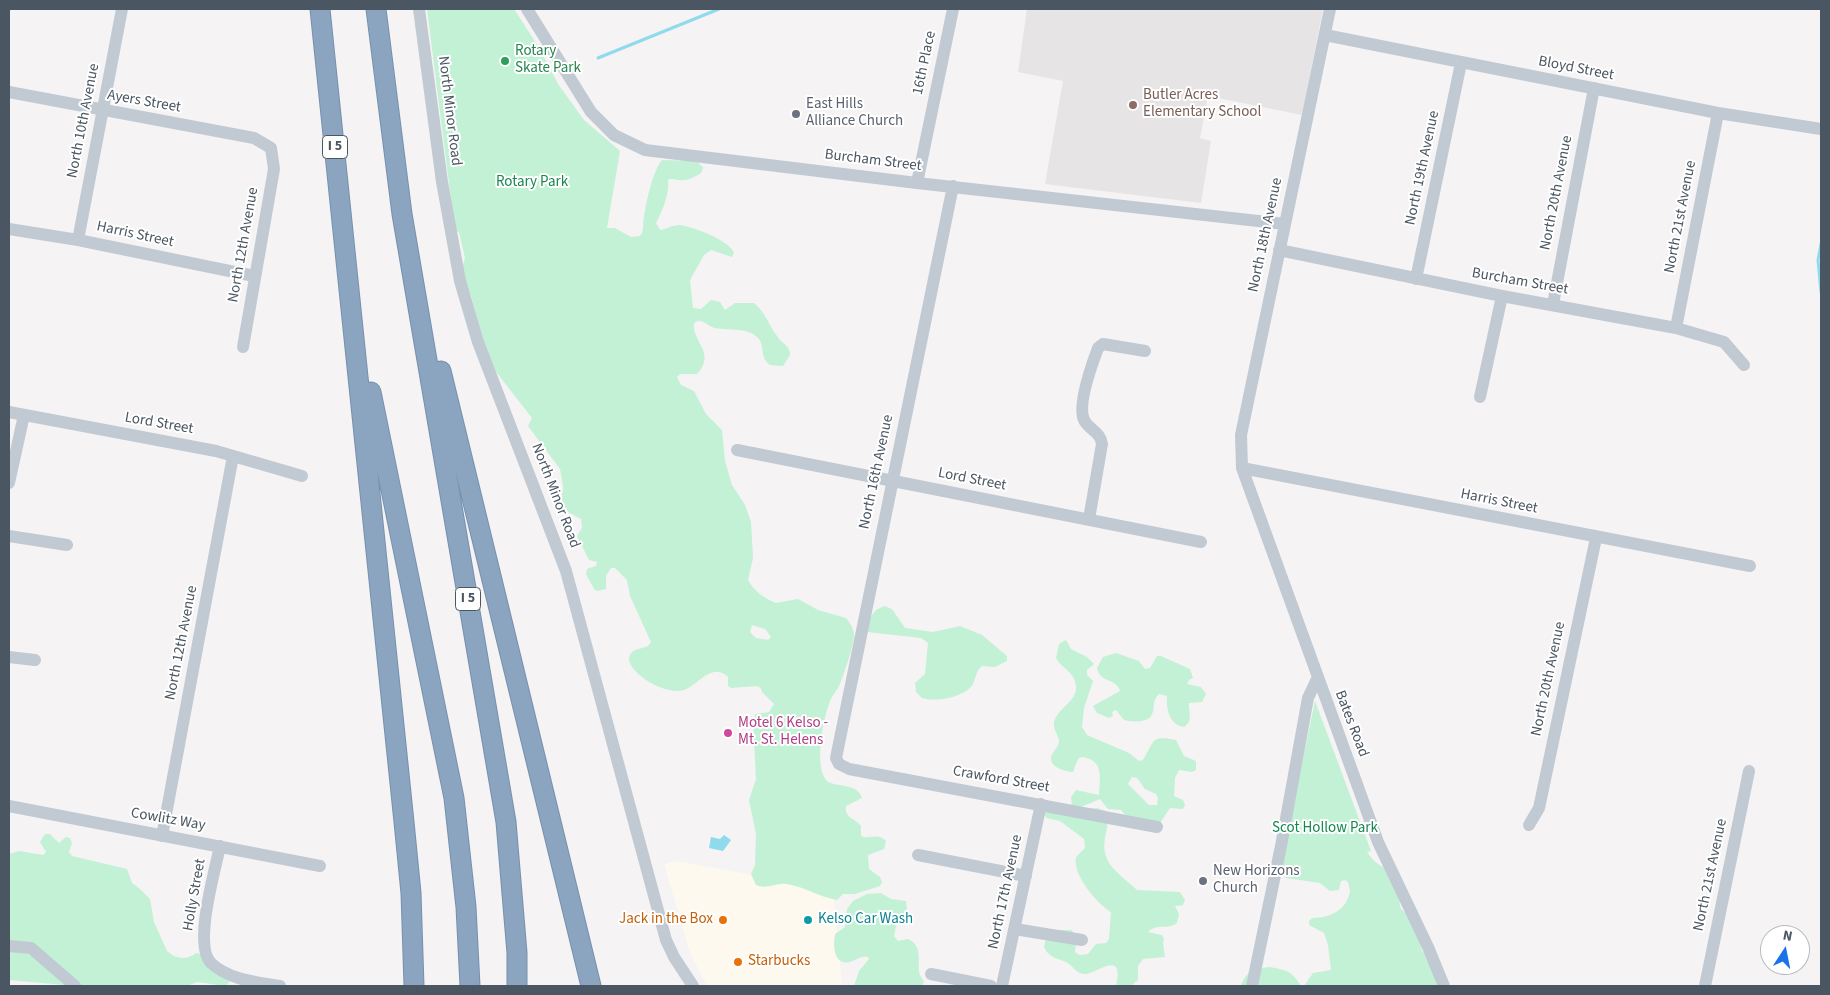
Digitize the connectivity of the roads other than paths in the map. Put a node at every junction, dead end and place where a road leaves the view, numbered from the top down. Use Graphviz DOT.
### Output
graph roads {
  1 [pos="122,9"];
  2 [pos="320,9"];
  3 [pos="376,9"];
  4 [pos="419,9"];
  5 [pos="527,9"];
  6 [pos="953,9"];
  7 [pos="1330,9"];
  8 [pos="1325,35"];
  9 [pos="1461,63"];
  10 [pos="1594,88"];
  11 [pos="9,92"];
  12 [pos="102,111"];
  13 [pos="1718,113"];
  14 [pos="1821,129"];
  15 [pos="270,148"];
  16 [pos="917,183"];
  17 [pos="953,186"];
  18 [pos="402,214"];
  19 [pos="1285,224"];
  20 [pos="9,228"];
  21 [pos="78,240"];
  22 [pos="1279,250"];
  23 [pos="254,276"];
  24 [pos="1416,278"];
  25 [pos="350,285"];
  26 [pos="1502,296"];
  27 [pos="1553,304"];
  28 [pos="1676,328"];
  29 [pos="243,348"];
  30 [pos="1145,351"];
  31 [pos="1744,365"];
  32 [pos="1480,397"];
  33 [pos="9,412"];
  34 [pos="24,415"];
  35 [pos="737,450"];
  36 [pos="233,456"];
  37 [pos="1242,468"];
  38 [pos="302,476"];
  39 [pos="891,481"];
  40 [pos="9,483"];
  41 [pos="1089,519"];
  42 [pos="9,536"];
  43 [pos="1596,538"];
  44 [pos="1201,542"];
  45 [pos="67,545"];
  46 [pos="1750,566"];
  47 [pos="9,657"];
  48 [pos="35,660"];
  49 [pos="1317,679"];
  50 [pos="839,764"];
  51 [pos="1749,771"];
  52 [pos="1041,804"];
  53 [pos="9,806"];
  54 [pos="1529,825"];
  55 [pos="1157,827"];
  56 [pos="162,836"];
  57 [pos="220,846"];
  58 [pos="918,854"];
  59 [pos="320,866"];
  60 [pos="1026,876"];
  61 [pos="1014,929"];
  62 [pos="1082,940"];
  63 [pos="9,946"];
  64 [pos="930,974"];
  65 [pos="76,986"];
  66 [pos="280,986"];
  67 [pos="414,986"];
  68 [pos="470,986"];
  69 [pos="517,986"];
  70 [pos="591,986"];
  71 [pos="693,986"];
  72 [pos="991,986"];
  73 [pos="1002,986"];
  74 [pos="1252,986"];
  75 [pos="1444,986"];
  76 [pos="1705,986"];
  1 -- 12 [label="street, North 10th Avenue"];
  2 -- 25 [label="highway, I 5"];
  3 -- 18 [label="highway, I 5"];
  4 -- 71 [label="street, North Minor Road"];
  5 -- 16 [label="street, Burcham Street"];
  6 -- 16 [label="street, 16th Place"];
  7 -- 8 [label="street, North 18th Avenue"];
  8 -- 9 [label="street, Bloyd Street"];
  8 -- 19 [label="street, North 18th Avenue"];
  9 -- 10 [label="street, Bloyd Street"];
  9 -- 24 [label="street, North 19th Avenue"];
  10 -- 13 [label="street, Bloyd Street"];
  10 -- 27 [label="street, North 20th Avenue"];
  11 -- 12 [label="street, Ayers Street"];
  12 -- 15 [label="street, Ayers Street"];
  12 -- 21 [label="street, North 10th Avenue"];
  13 -- 14 [label="street, Bloyd Street"];
  13 -- 28 [label="street, North 21st Avenue"];
  15 -- 23 [label="street, North 12th Avenue"];
  16 -- 17 [label="street, Burcham Street"];
  17 -- 19 [label="street, Burcham Street"];
  17 -- 39 [label="street, North 16th Avenue"];
  18 -- 69 [label="highway, I 5"];
  18 -- 70 [label="highway"];
  19 -- 22 [label="street, North 18th Avenue"];
  20 -- 21 [label="street, Harris Street"];
  21 -- 23 [label="street, Harris Street"];
  22 -- 24 [label="street, Burcham Street"];
  22 -- 37 [label="street, North 18th Avenue"];
  23 -- 29 [label="street, North 12th Avenue"];
  24 -- 26 [label="street, Burcham Street"];
  25 -- 67 [label="highway"];
  25 -- 68 [label="highway, I 5"];
  26 -- 27 [label="street, Burcham Street"];
  26 -- 32 [label="street"];
  27 -- 28 [label="street, Burcham Street"];
  28 -- 31 [label="street, Burcham Street"];
  30 -- 41 [label="street"];
  33 -- 34 [label="street, Lord Street"];
  34 -- 36 [label="street, Lord Street"];
  34 -- 40 [label="street"];
  35 -- 39 [label="street, Lord Street"];
  36 -- 38 [label="street, Lord Street"];
  36 -- 56 [label="street, North 12th Avenue"];
  37 -- 43 [label="street, Harris Street"];
  37 -- 49 [label="street, Bates Road"];
  39 -- 41 [label="street, Lord Street"];
  39 -- 50 [label="street, North 16th Avenue"];
  41 -- 44 [label="street, Lord Street"];
  42 -- 45 [label="street"];
  43 -- 46 [label="street, Harris Street"];
  43 -- 54 [label="street, North 20th Avenue"];
  47 -- 48 [label="street"];
  49 -- 74 [label="street"];
  49 -- 75 [label="street, Bates Road"];
  50 -- 52 [label="street, Crawford Street"];
  51 -- 76 [label="street, North 21st Avenue"];
  52 -- 55 [label="street, Crawford Street"];
  52 -- 60 [label="street, North 17th Avenue"];
  53 -- 56 [label="street, Cowlitz Way"];
  56 -- 57 [label="street, Cowlitz Way"];
  57 -- 59 [label="street, Cowlitz Way"];
  57 -- 66 [label="street, Holly Street"];
  58 -- 60 [label="street"];
  60 -- 61 [label="street, North 17th Avenue"];
  61 -- 62 [label="street"];
  61 -- 73 [label="street, North 17th Avenue"];
  63 -- 65 [label="street"];
  64 -- 72 [label="street"];
}
